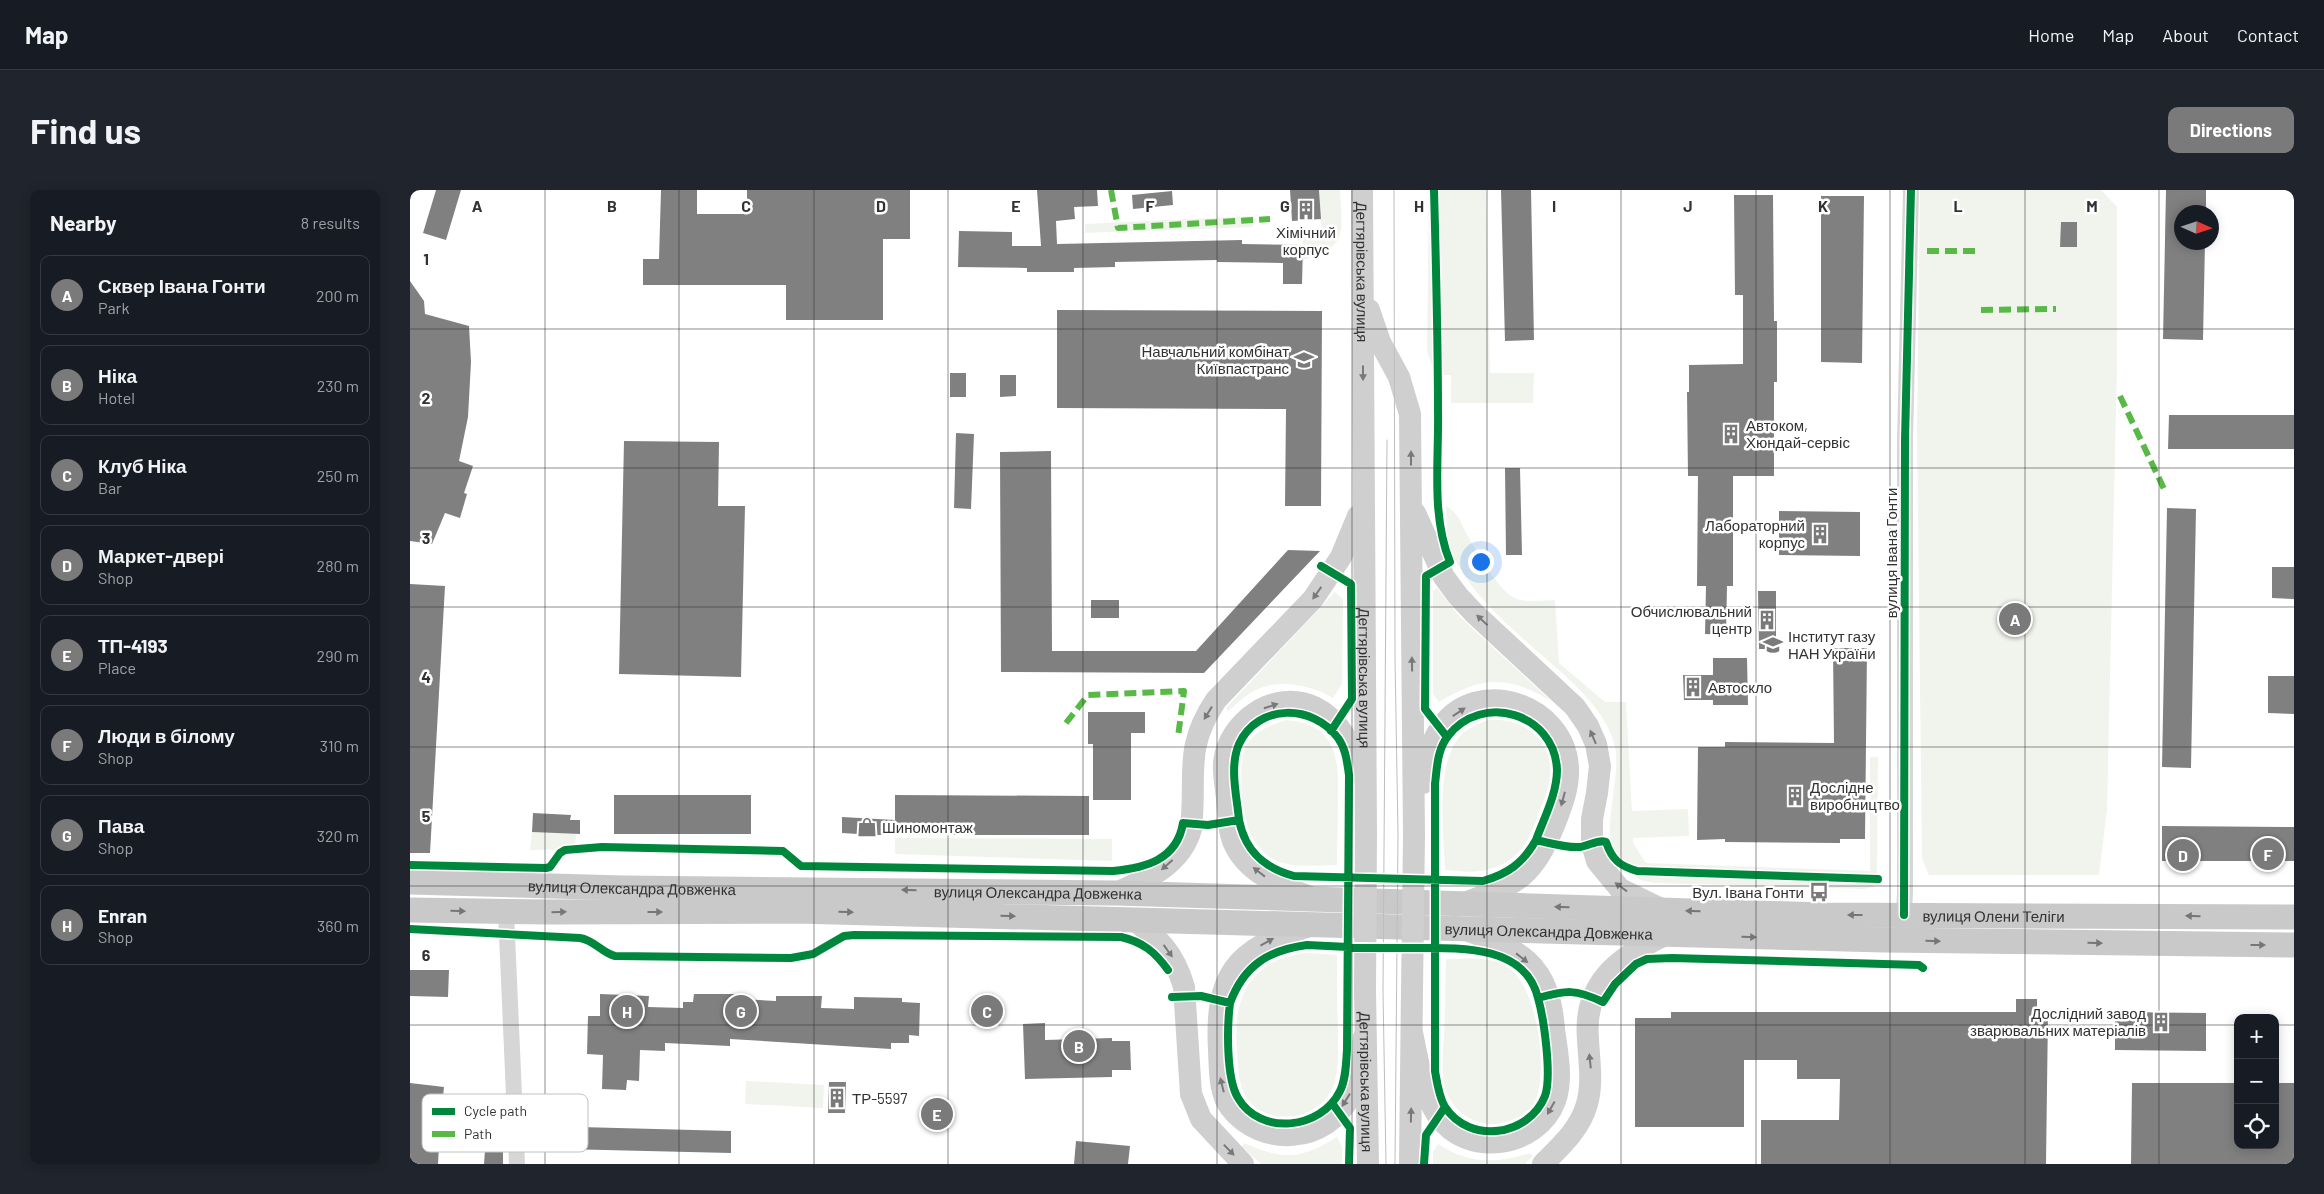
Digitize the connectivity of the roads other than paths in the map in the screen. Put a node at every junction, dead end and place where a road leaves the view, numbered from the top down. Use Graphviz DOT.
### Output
graph roads {
  1 [pos="1362,190"];
  2 [pos="1911,190"];
  3 [pos="1362,290"];
  4 [pos="1411,502"];
  5 [pos="1362,504"];
  6 [pos="1366,791"];
  7 [pos="1414,836"];
  8 [pos="410,882"];
  9 [pos="1116,892"];
  10 [pos="1462,904"];
  11 [pos="410,910"];
  12 [pos="506,912"];
  13 [pos="1319,912"];
  14 [pos="1904,915"];
  15 [pos="2294,917"];
  16 [pos="1132,919"];
  17 [pos="1664,923"];
  18 [pos="1463,928"];
  19 [pos="1884,940"];
  20 [pos="2294,945"];
  21 [pos="1412,1033"];
  22 [pos="1364,1037"];
  23 [pos="514,1094"];
  24 [pos="1243,1164"];
  25 [pos="1368,1164"];
  26 [pos="1410,1164"];
  27 [pos="1543,1164"];
  1 -- 3 [label="main road, Дегтярівська вулиця"];
  2 -- 14 [label="street, вулиця Івана Гонти"];
  4 -- 3 [label="main road, one-way"];
  3 -- 5 [label="main road, Дегтярівська вулиця, one-way"];
  7 -- 4 [label="main road, one-way"];
  17 -- 4 [label="main road, one-way"];
  5 -- 6 [label="main road, Дегтярівська вулиця"];
  5 -- 9 [label="main road, one-way"];
  13 -- 6 [label="main road, one-way"];
  6 -- 22 [label="main road, Дегтярівська вулиця, bridge"];
  7 -- 10 [label="main road, one-way"];
  7 -- 21 [label="main road, bridge"];
  9 -- 8 [label="main road, вулиця Олександра Довженка, one-way"];
  9 -- 13 [label="main road, вулиця Олександра Довженка"];
  10 -- 13 [label="main road, вулиця Олександра Довженка"];
  17 -- 10 [label="main road, вулиця Олександра Довженка, one-way"];
  11 -- 12 [label="main road, вулиця Олександра Довженка, one-way"];
  12 -- 16 [label="main road, вулиця Олександра Довженка, one-way"];
  12 -- 23 [label="street"];
  13 -- 16 [label="main road, вулиця Олександра Довженка"];
  13 -- 18 [label="main road, вулиця Олександра Довженка"];
  22 -- 13 [label="main road, one-way"];
  15 -- 14 [label="main road, вулиця Олени Теліги, one-way"];
  14 -- 17 [label="main road, вулиця Олени Теліги, one-way"];
  14 -- 19 [label="street, вулиця Івана Гонти"];
  16 -- 24 [label="main road, вулиця Олександра Довженка, one-way"];
  17 -- 18 [label="main road, вулиця Олександра Довженка"];
  17 -- 19 [label="main road, вулиця Олени Теліги, one-way"];
  27 -- 17 [label="main road, one-way"];
  18 -- 21 [label="main road, one-way"];
  19 -- 20 [label="main road, вулиця Олени Теліги, one-way"];
  26 -- 21 [label="main road, one-way"];
  22 -- 25 [label="main road, Дегтярівська вулиця"];
}
